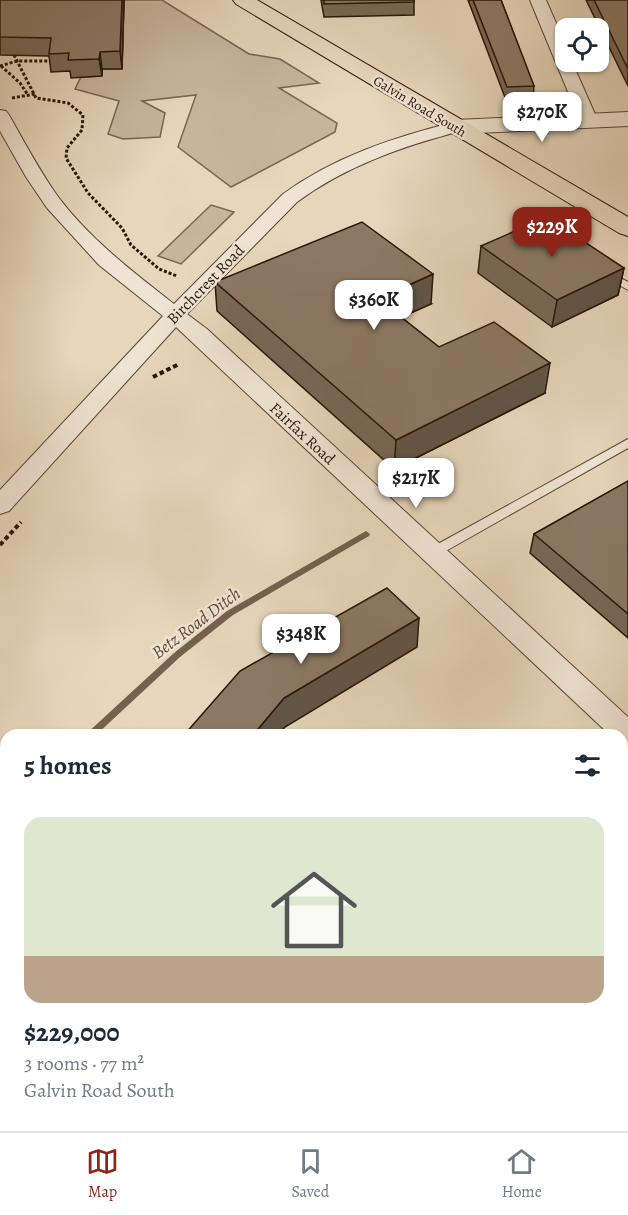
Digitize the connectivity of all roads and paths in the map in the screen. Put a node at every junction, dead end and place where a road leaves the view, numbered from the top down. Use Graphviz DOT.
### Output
graph roads {
  1 [pos="244,0"];
  2 [pos="538,0"];
  3 [pos="14,55"];
  4 [pos="53,61"];
  5 [pos="17,62"];
  6 [pos="0,66"];
  7 [pos="35,94"];
  8 [pos="28,95"];
  9 [pos="5,107"];
  10 [pos="628,119"];
  11 [pos="589,121"];
  12 [pos="455,127"];
  13 [pos="628,228"];
  14 [pos="600,270"];
  15 [pos="177,276"];
  16 [pos="628,287"];
  17 [pos="176,315"];
  18 [pos="179,364"];
  19 [pos="148,383"];
  20 [pos="628,442"];
  21 [pos="0,505"];
  22 [pos="23,519"];
  23 [pos="0,545"];
  24 [pos="432,553"];
  25 [pos="623,729"];
  1 -- 12 [label="main road, Galvin Road South"];
  2 -- 11 [label="street"];
  3 -- 5 [label="path"];
  4 -- 5 [label="path"];
  5 -- 6 [label="path"];
  5 -- 7 [label="path"];
  6 -- 8 [label="path"];
  7 -- 8 [label="path"];
  7 -- 15 [label="path"];
  8 -- 9 [label="path"];
  9 -- 17 [label="street, Fairfax Road"];
  10 -- 11 [label="street"];
  11 -- 12 [label="street"];
  12 -- 13 [label="main road, Galvin Road South"];
  12 -- 17 [label="street, Birchcrest Road"];
  14 -- 16 [label="lane"];
  17 -- 21 [label="street, Birchcrest Road"];
  17 -- 24 [label="street, Fairfax Road"];
  18 -- 19 [label="path"];
  20 -- 24 [label="lane"];
  22 -- 23 [label="path"];
  24 -- 25 [label="street, Fairfax Road"];
}
